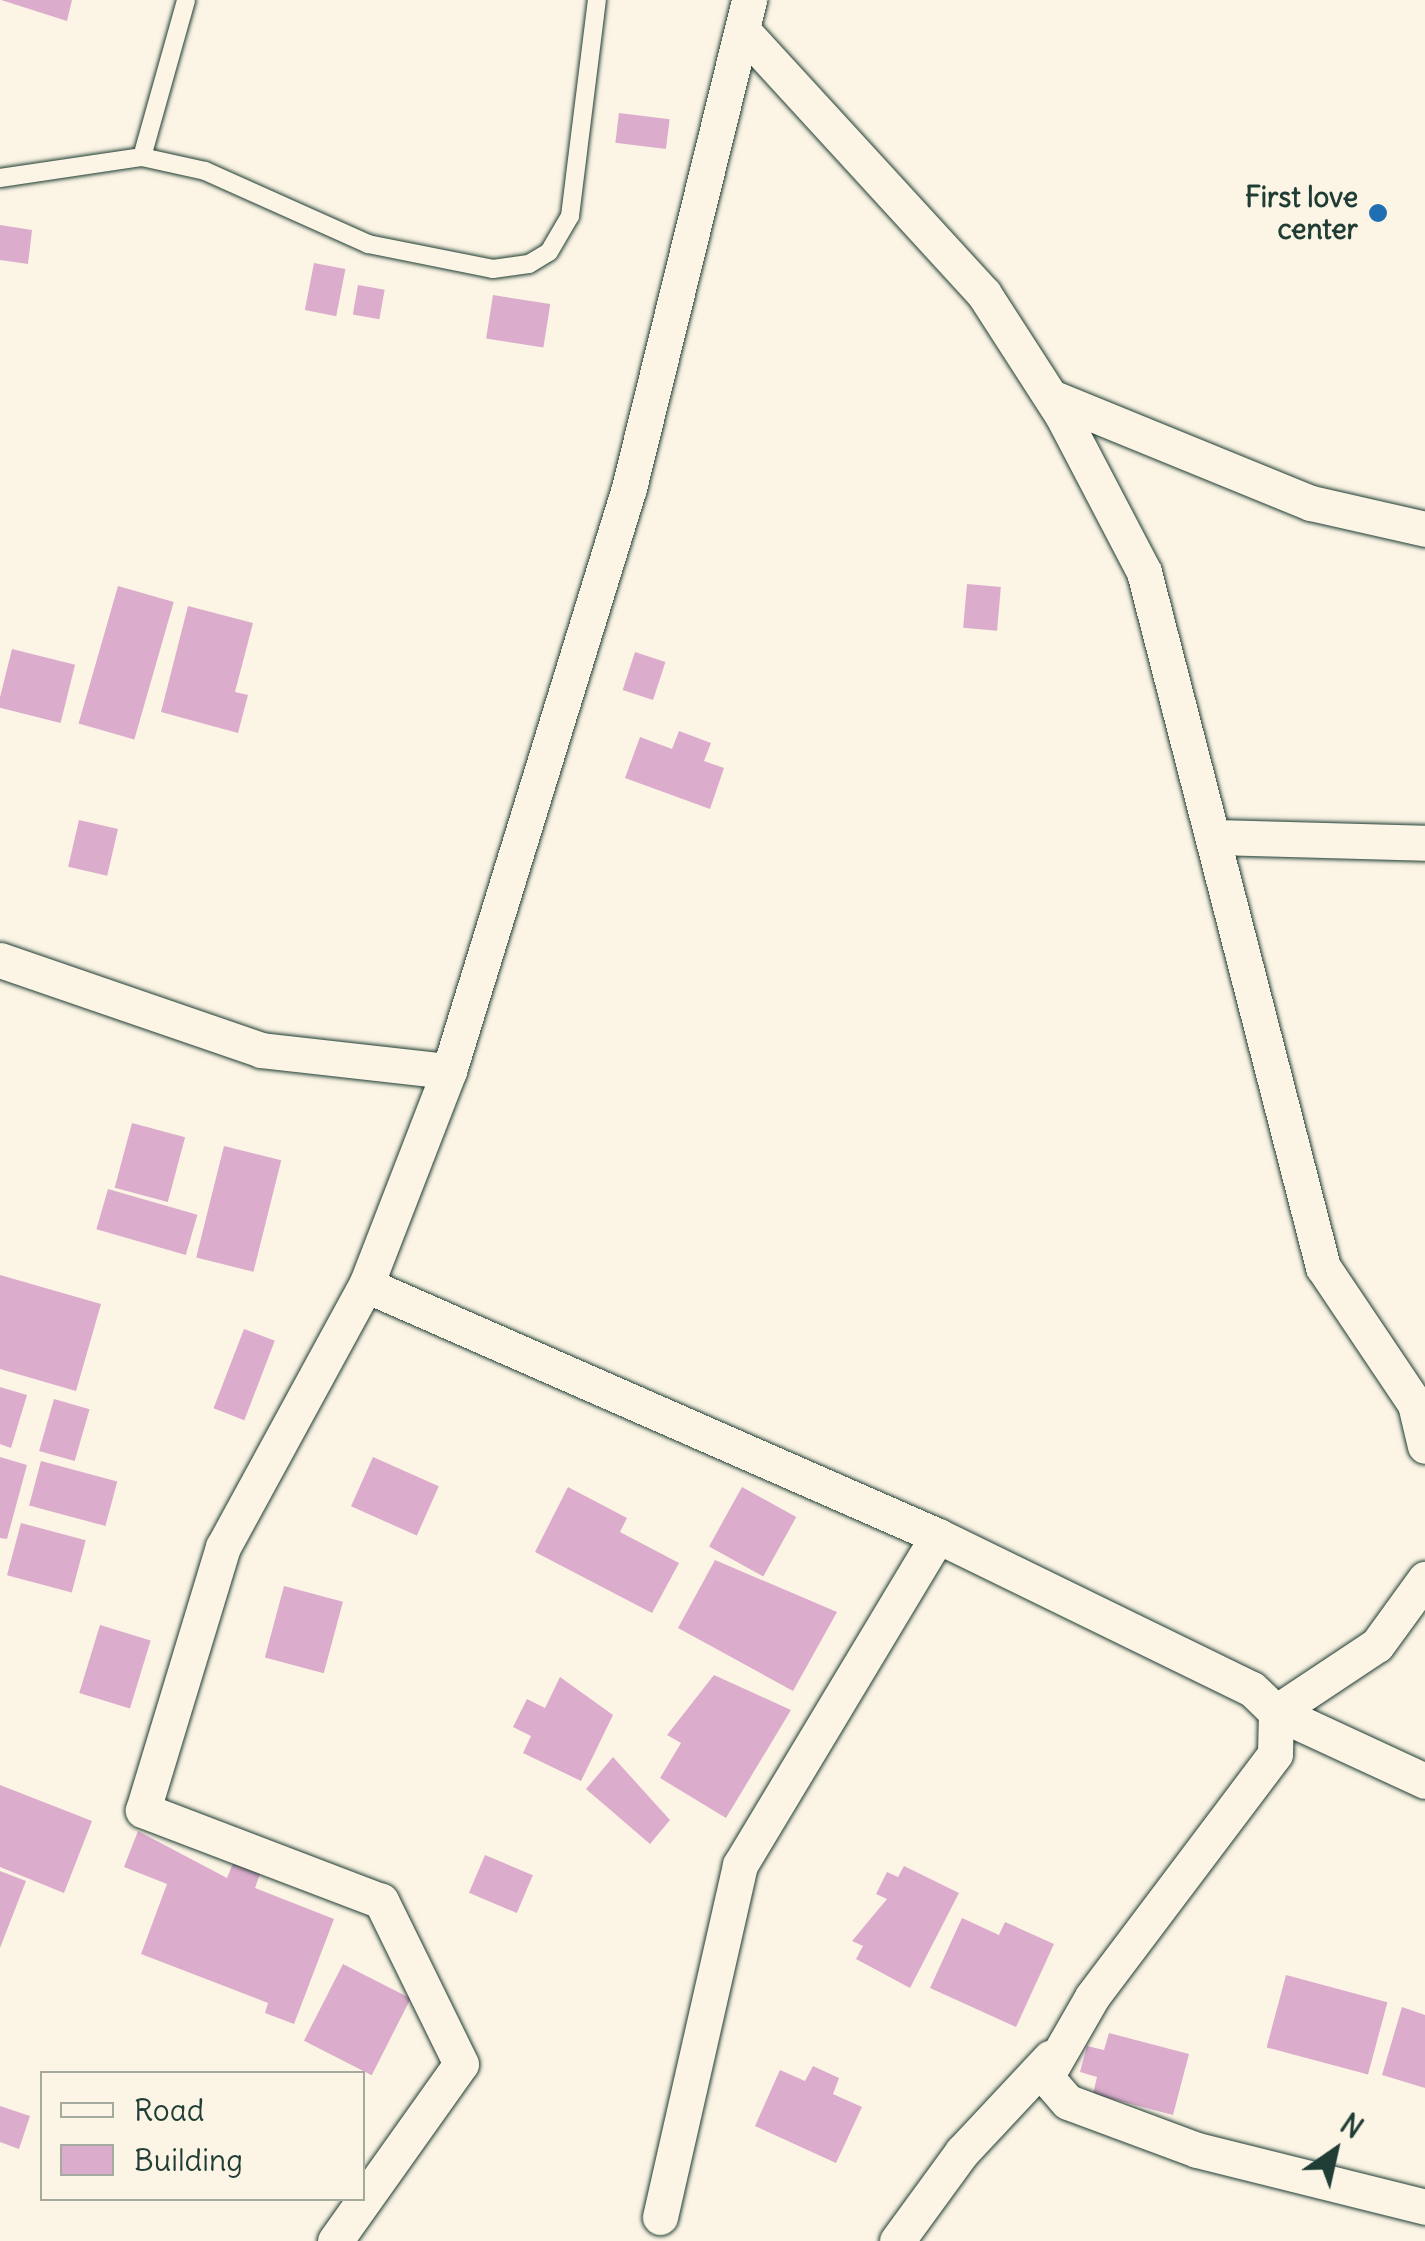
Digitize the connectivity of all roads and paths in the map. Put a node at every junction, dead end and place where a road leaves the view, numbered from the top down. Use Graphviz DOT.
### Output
graph roads {
  1 [pos="186,0"];
  2 [pos="597,0"];
  3 [pos="746,16"];
  4 [pos="142,157"];
  5 [pos="0,178"];
  6 [pos="1051,397"];
  7 [pos="1425,529"];
  8 [pos="1215,836"];
  9 [pos="1425,843"];
  10 [pos="0,960"];
  11 [pos="449,1071"];
  12 [pos="366,1284"];
  13 [pos="1425,1446"];
  14 [pos="938,1536"];
  15 [pos="1425,1579"];
  16 [pos="1276,1712"];
  17 [pos="1425,1781"];
  18 [pos="1050,2058"];
  19 [pos="365,2199"];
  20 [pos="363,2201"];
  21 [pos="1425,2207"];
  22 [pos="660,2216"];
  23 [pos="335,2241"];
  24 [pos="897,2241"];
  1 -- 4 [label="lane"];
  2 -- 4 [label="lane"];
  3 -- 6 [label="street"];
  3 -- 11 [label="street"];
  4 -- 5 [label="lane"];
  6 -- 7 [label="street"];
  6 -- 8 [label="street"];
  8 -- 9 [label="street"];
  8 -- 13 [label="street"];
  10 -- 11 [label="street"];
  11 -- 12 [label="street"];
  12 -- 14 [label="street"];
  12 -- 19 [label="street"];
  14 -- 16 [label="street"];
  14 -- 22 [label="street"];
  15 -- 16 [label="street"];
  16 -- 17 [label="street"];
  16 -- 18 [label="street"];
  18 -- 21 [label="street"];
  18 -- 24 [label="street"];
  20 -- 23 [label="street"];
}
